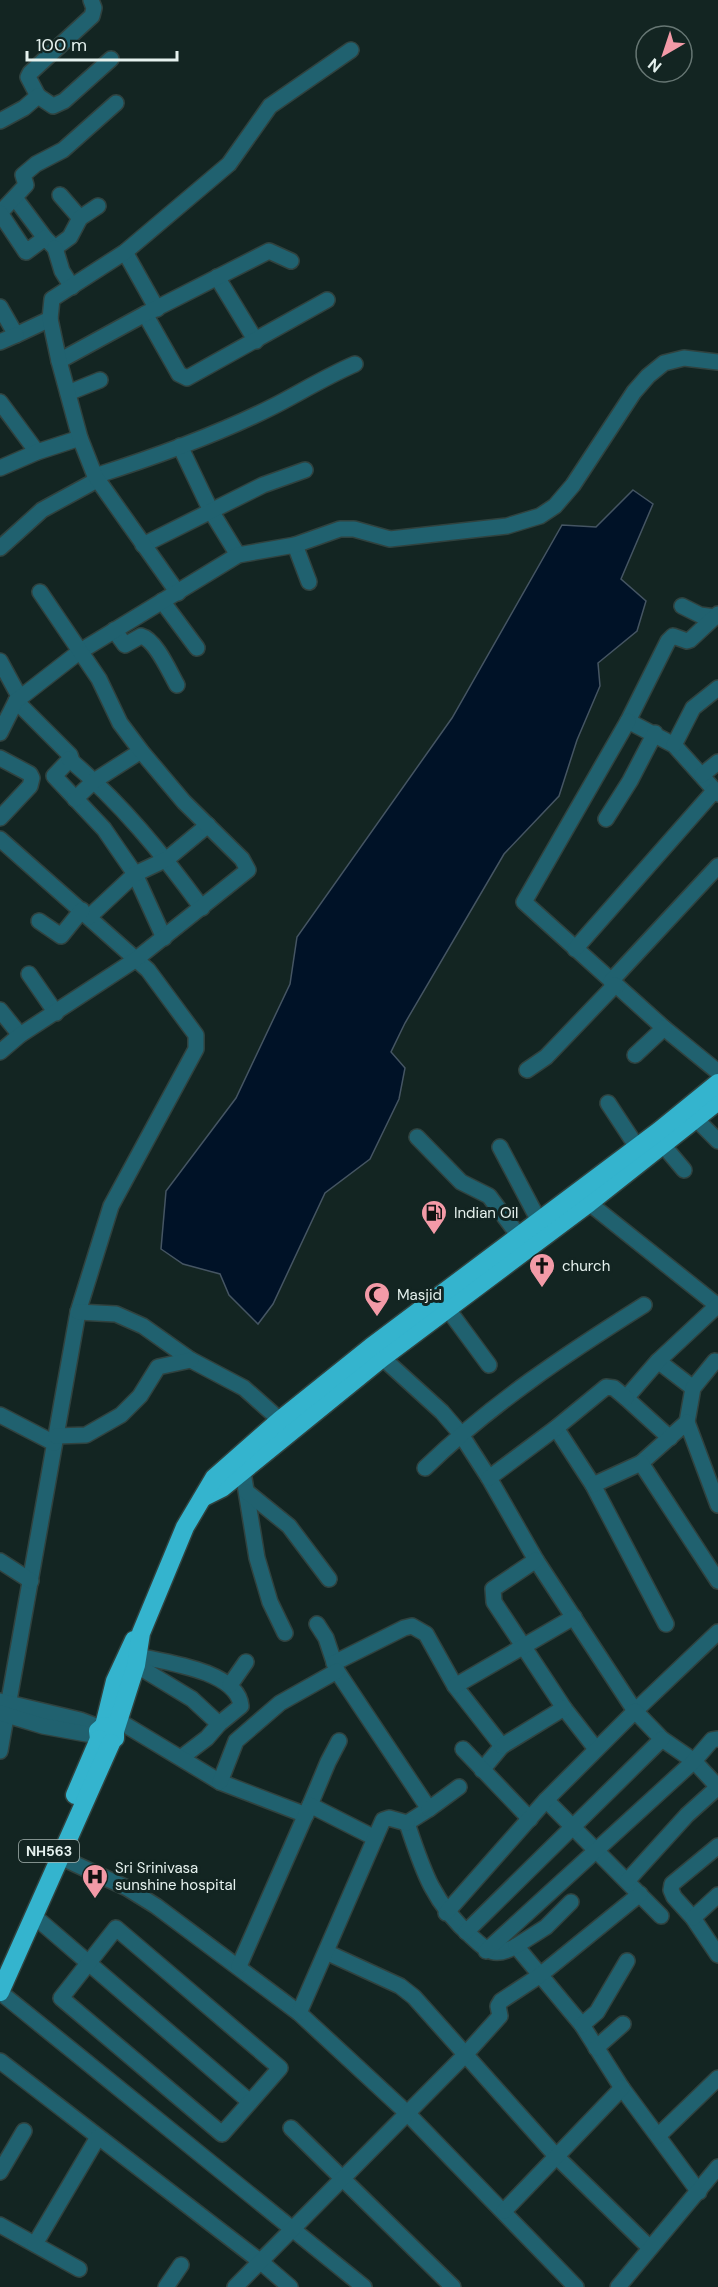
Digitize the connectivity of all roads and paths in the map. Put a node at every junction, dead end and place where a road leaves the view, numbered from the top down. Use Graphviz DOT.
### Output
graph roads {
  1 [pos="91,0"];
  2 [pos="351,50"];
  3 [pos="111,59"];
  4 [pos="38,96"];
  5 [pos="116,103"];
  6 [pos="0,121"];
  7 [pos="60,195"];
  8 [pos="15,198"];
  9 [pos="98,206"];
  10 [pos="0,213"];
  11 [pos="80,218"];
  12 [pos="50,243"];
  13 [pos="125,252"];
  14 [pos="291,261"];
  15 [pos="216,277"];
  16 [pos="72,287"];
  17 [pos="327,300"];
  18 [pos="0,308"];
  19 [pos="151,311"];
  20 [pos="50,319"];
  21 [pos="16,334"];
  22 [pos="256,341"];
  23 [pos="0,342"];
  24 [pos="59,361"];
  25 [pos="718,362"];
  26 [pos="355,364"];
  27 [pos="100,380"];
  28 [pos="68,393"];
  29 [pos="0,402"];
  30 [pos="80,438"];
  31 [pos="180,446"];
  32 [pos="37,452"];
  33 [pos="0,468"];
  34 [pos="305,470"];
  35 [pos="96,478"];
  36 [pos="211,511"];
  37 [pos="143,545"];
  38 [pos="296,545"];
  39 [pos="0,548"];
  40 [pos="238,555"];
  41 [pos="309,582"];
  42 [pos="40,592"];
  43 [pos="178,593"];
  44 [pos="162,601"];
  45 [pos="682,606"];
  46 [pos="717,615"];
  47 [pos="114,630"];
  48 [pos="197,648"];
  49 [pos="79,652"];
  50 [pos="0,661"];
  51 [pos="177,685"];
  52 [pos="718,688"];
  53 [pos="18,699"];
  54 [pos="628,721"];
  55 [pos="2,725"];
  56 [pos="655,733"];
  57 [pos="674,745"];
  58 [pos="141,752"];
  59 [pos="0,758"];
  60 [pos="69,759"];
  61 [pos="718,762"];
  62 [pos="702,775"];
  63 [pos="94,781"];
  64 [pos="716,792"];
  65 [pos="75,799"];
  66 [pos="0,818"];
  67 [pos="606,819"];
  68 [pos="208,825"];
  69 [pos="0,839"];
  70 [pos="167,859"];
  71 [pos="718,866"];
  72 [pos="135,874"];
  73 [pos="202,908"];
  74 [pos="85,914"];
  75 [pos="39,921"];
  76 [pos="164,938"];
  77 [pos="575,949"];
  78 [pos="135,960"];
  79 [pos="29,974"];
  80 [pos="615,984"];
  81 [pos="0,1010"];
  82 [pos="56,1012"];
  83 [pos="664,1028"];
  84 [pos="20,1035"];
  85 [pos="0,1052"];
  86 [pos="635,1055"];
  87 [pos="527,1071"];
  88 [pos="718,1072"];
  89 [pos="718,1083"];
  90 [pos="718,1101"];
  91 [pos="608,1103"];
  92 [pos="696,1119"];
  93 [pos="417,1137"];
  94 [pos="718,1142"];
  95 [pos="663,1145"];
  96 [pos="500,1147"];
  97 [pos="637,1147"];
  98 [pos="684,1170"];
  99 [pos="589,1203"];
  100 [pos="539,1221"];
  101 [pos="519,1236"];
  102 [pos="644,1305"];
  103 [pos="718,1305"];
  104 [pos="447,1308"];
  105 [pos="78,1312"];
  106 [pos="376,1353"];
  107 [pos="191,1360"];
  108 [pos="658,1361"];
  109 [pos="715,1361"];
  110 [pos="489,1365"];
  111 [pos="693,1388"];
  112 [pos="626,1398"];
  113 [pos="0,1415"];
  114 [pos="280,1420"];
  115 [pos="687,1422"];
  116 [pos="556,1428"];
  117 [pos="460,1433"];
  118 [pos="670,1438"];
  119 [pos="55,1440"];
  120 [pos="641,1463"];
  121 [pos="425,1468"];
  122 [pos="243,1472"];
  123 [pos="489,1478"];
  124 [pos="593,1485"];
  125 [pos="247,1492"];
  126 [pos="204,1497"];
  127 [pos="718,1505"];
  128 [pos="536,1560"];
  129 [pos="0,1561"];
  130 [pos="329,1579"];
  131 [pos="31,1581"];
  132 [pos="718,1581"];
  133 [pos="574,1617"];
  134 [pos="317,1624"];
  135 [pos="666,1624"];
  136 [pos="718,1632"];
  137 [pos="141,1633"];
  138 [pos="285,1633"];
  139 [pos="524,1646"];
  140 [pos="137,1660"];
  141 [pos="246,1662"];
  142 [pos="336,1667"];
  143 [pos="230,1685"];
  144 [pos="455,1686"];
  145 [pos="4,1708"];
  146 [pos="564,1708"];
  147 [pos="635,1711"];
  148 [pos="216,1728"];
  149 [pos="107,1732"];
  150 [pos="662,1739"];
  151 [pos="718,1739"];
  152 [pos="236,1741"];
  153 [pos="339,1741"];
  154 [pos="502,1746"];
  155 [pos="463,1749"];
  156 [pos="596,1749"];
  157 [pos="0,1751"];
  158 [pos="182,1757"];
  159 [pos="694,1761"];
  160 [pos="482,1770"];
  161 [pos="220,1782"];
  162 [pos="459,1787"];
  163 [pos="718,1787"];
  164 [pos="546,1800"];
  165 [pos="429,1809"];
  166 [pos="308,1810"];
  167 [pos="530,1819"];
  168 [pos="407,1823"];
  169 [pos="573,1826"];
  170 [pos="375,1838"];
  171 [pos="718,1846"];
  172 [pos="596,1849"];
  173 [pos="60,1857"];
  174 [pos="628,1880"];
  175 [pos="640,1894"];
  176 [pos="718,1895"];
  177 [pos="571,1902"];
  178 [pos="533,1907"];
  179 [pos="446,1913"];
  180 [pos="34,1916"];
  181 [pos="661,1916"];
  182 [pos="693,1918"];
  183 [pos="546,1927"];
  184 [pos="466,1932"];
  185 [pos="516,1946"];
  186 [pos="486,1951"];
  187 [pos="717,1951"];
  188 [pos="326,1952"];
  189 [pos="627,1961"];
  190 [pos="0,1964"];
  191 [pos="88,1964"];
  192 [pos="239,1966"];
  193 [pos="539,1976"];
  194 [pos="0,1992"];
  195 [pos="299,2013"];
  196 [pos="623,2024"];
  197 [pos="582,2025"];
  198 [pos="596,2048"];
  199 [pos="464,2055"];
  200 [pos="0,2061"];
  201 [pos="718,2078"];
  202 [pos="622,2088"];
  203 [pos="250,2102"];
  204 [pos="407,2112"];
  205 [pos="291,2128"];
  206 [pos="24,2131"];
  207 [pos="658,2136"];
  208 [pos="98,2137"];
  209 [pos="557,2157"];
  210 [pos="718,2169"];
  211 [pos="0,2172"];
  212 [pos="343,2176"];
  213 [pos="699,2192"];
  214 [pos="504,2211"];
  215 [pos="0,2225"];
  216 [pos="293,2227"];
  217 [pos="34,2244"];
  218 [pos="650,2248"];
  219 [pos="261,2262"];
  220 [pos="181,2265"];
  221 [pos="79,2269"];
  222 [pos="166,2287"];
  223 [pos="235,2287"];
  224 [pos="290,2287"];
  225 [pos="364,2287"];
  226 [pos="453,2287"];
  227 [pos="576,2287"];
  228 [pos="618,2287"];
  1 -- 4 [label="street"];
  2 -- 13 [label="street"];
  3 -- 4 [label="street"];
  4 -- 6 [label="street"];
  5 -- 8 [label="street"];
  7 -- 11 [label="street"];
  8 -- 10 [label="street"];
  8 -- 12 [label="street"];
  9 -- 11 [label="street"];
  10 -- 12 [label="street"];
  11 -- 12 [label="street"];
  12 -- 16 [label="street"];
  13 -- 16 [label="street"];
  13 -- 19 [label="street"];
  14 -- 15 [label="street"];
  15 -- 19 [label="street"];
  15 -- 22 [label="street"];
  16 -- 20 [label="street"];
  17 -- 22 [label="street"];
  18 -- 21 [label="street"];
  19 -- 22 [label="street"];
  19 -- 24 [label="street"];
  20 -- 21 [label="street"];
  20 -- 24 [label="street"];
  21 -- 23 [label="street"];
  24 -- 28 [label="street"];
  25 -- 38 [label="street"];
  26 -- 31 [label="street"];
  27 -- 28 [label="street"];
  28 -- 30 [label="street"];
  29 -- 32 [label="street"];
  30 -- 32 [label="street"];
  30 -- 35 [label="street"];
  31 -- 35 [label="street"];
  31 -- 36 [label="street"];
  32 -- 33 [label="street"];
  34 -- 36 [label="street"];
  35 -- 37 [label="street"];
  35 -- 39 [label="street"];
  36 -- 37 [label="street"];
  36 -- 40 [label="street"];
  37 -- 43 [label="street"];
  38 -- 40 [label="street"];
  38 -- 41 [label="street"];
  40 -- 43 [label="street"];
  42 -- 49 [label="street"];
  43 -- 44 [label="street"];
  44 -- 47 [label="street"];
  44 -- 48 [label="street"];
  45 -- 46 [label="street"];
  46 -- 54 [label="street"];
  47 -- 49 [label="street"];
  47 -- 51 [label="street"];
  49 -- 53 [label="street"];
  49 -- 58 [label="street"];
  50 -- 53 [label="street"];
  52 -- 57 [label="street"];
  53 -- 55 [label="street"];
  53 -- 60 [label="street"];
  54 -- 56 [label="street"];
  54 -- 77 [label="street"];
  56 -- 57 [label="street"];
  56 -- 67 [label="street"];
  57 -- 62 [label="street"];
  58 -- 63 [label="street"];
  58 -- 68 [label="street"];
  59 -- 66 [label="street"];
  60 -- 63 [label="street"];
  60 -- 65 [label="street"];
  61 -- 62 [label="street"];
  62 -- 64 [label="street"];
  63 -- 65 [label="street"];
  63 -- 70 [label="street"];
  64 -- 77 [label="street"];
  65 -- 72 [label="street"];
  68 -- 70 [label="street"];
  68 -- 73 [label="street"];
  69 -- 74 [label="street"];
  70 -- 72 [label="street"];
  70 -- 73 [label="street"];
  71 -- 80 [label="street"];
  72 -- 74 [label="street"];
  72 -- 76 [label="street"];
  73 -- 76 [label="street"];
  74 -- 75 [label="street"];
  74 -- 78 [label="street"];
  76 -- 78 [label="street"];
  77 -- 80 [label="street"];
  78 -- 82 [label="street"];
  78 -- 105 [label="street"];
  79 -- 82 [label="street"];
  80 -- 83 [label="street"];
  80 -- 87 [label="street"];
  81 -- 84 [label="street"];
  82 -- 84 [label="street"];
  83 -- 86 [label="street"];
  83 -- 88 [label="street"];
  84 -- 85 [label="street"];
  89 -- 97 [label="highway, NH563"];
  90 -- 92 [label="highway, NH563"];
  91 -- 97 [label="street"];
  92 -- 94 [label="street"];
  92 -- 95 [label="highway, NH563"];
  93 -- 101 [label="street"];
  95 -- 98 [label="street"];
  95 -- 99 [label="highway, NH563"];
  96 -- 100 [label="street"];
  97 -- 100 [label="highway, NH563"];
  99 -- 103 [label="street"];
  99 -- 104 [label="highway, NH563"];
  100 -- 101 [label="highway, NH563"];
  101 -- 106 [label="highway, NH563"];
  102 -- 117 [label="street"];
  103 -- 108 [label="street"];
  104 -- 106 [label="highway, NH563"];
  104 -- 110 [label="street"];
  105 -- 107 [label="street"];
  105 -- 119 [label="street"];
  106 -- 114 [label="highway, NH563"];
  106 -- 117 [label="street"];
  106 -- 122 [label="highway, NH563"];
  107 -- 114 [label="street"];
  107 -- 119 [label="street"];
  108 -- 111 [label="street"];
  108 -- 112 [label="street"];
  109 -- 111 [label="street"];
  111 -- 115 [label="street"];
  112 -- 116 [label="street"];
  112 -- 118 [label="street"];
  113 -- 119 [label="street"];
  114 -- 126 [label="highway, NH563"];
  115 -- 118 [label="street"];
  115 -- 127 [label="street"];
  116 -- 123 [label="street"];
  116 -- 124 [label="street"];
  117 -- 121 [label="street"];
  117 -- 123 [label="street"];
  118 -- 120 [label="street"];
  119 -- 131 [label="street"];
  120 -- 124 [label="street"];
  120 -- 132 [label="street"];
  122 -- 125 [label="street"];
  122 -- 126 [label="highway, NH563"];
  123 -- 128 [label="street"];
  124 -- 135 [label="street"];
  125 -- 130 [label="street"];
  125 -- 138 [label="street"];
  126 -- 137 [label="highway, NH563"];
  128 -- 133 [label="street"];
  128 -- 139 [label="street"];
  129 -- 131 [label="street"];
  131 -- 145 [label="street"];
  133 -- 139 [label="street"];
  133 -- 147 [label="street"];
  134 -- 142 [label="street"];
  136 -- 147 [label="street"];
  137 -- 140 [label="highway, NH563"];
  137 -- 149 [label="highway, NH563"];
  139 -- 144 [label="street"];
  139 -- 146 [label="street"];
  140 -- 143 [label="street"];
  140 -- 148 [label="street"];
  140 -- 149 [label="highway, NH563"];
  141 -- 143 [label="street"];
  142 -- 144 [label="street"];
  142 -- 152 [label="street"];
  142 -- 165 [label="street"];
  143 -- 148 [label="street"];
  144 -- 154 [label="street"];
  145 -- 149 [label="street"];
  145 -- 157 [label="street"];
  146 -- 154 [label="street"];
  146 -- 156 [label="street"];
  147 -- 150 [label="street"];
  147 -- 156 [label="street"];
  148 -- 152 [label="street"];
  148 -- 158 [label="street"];
  149 -- 158 [label="street"];
  149 -- 173 [label="highway, NH563"];
  149 -- 190 [label="highway, NH563"];
  150 -- 159 [label="street"];
  150 -- 169 [label="street"];
  151 -- 159 [label="street"];
  152 -- 161 [label="street"];
  153 -- 166 [label="street"];
  154 -- 160 [label="street"];
  155 -- 160 [label="street"];
  156 -- 164 [label="street"];
  158 -- 161 [label="street"];
  159 -- 163 [label="street"];
  159 -- 172 [label="street"];
  160 -- 167 [label="street"];
  161 -- 166 [label="street"];
  162 -- 165 [label="street"];
  163 -- 174 [label="street"];
  164 -- 167 [label="street"];
  164 -- 169 [label="street"];
  165 -- 168 [label="street"];
  166 -- 170 [label="street"];
  166 -- 192 [label="street"];
  167 -- 179 [label="street"];
  168 -- 170 [label="street"];
  168 -- 179 [label="street"];
  169 -- 172 [label="street"];
  169 -- 184 [label="street"];
  170 -- 188 [label="street"];
  171 -- 182 [label="street"];
  172 -- 174 [label="street"];
  172 -- 178 [label="street"];
  173 -- 180 [label="highway, NH563"];
  173 -- 192 [label="street"];
  174 -- 175 [label="street"];
  175 -- 181 [label="street"];
  175 -- 193 [label="street"];
  176 -- 182 [label="street"];
  177 -- 183 [label="street"];
  178 -- 183 [label="street"];
  178 -- 186 [label="street"];
  179 -- 184 [label="street"];
  180 -- 191 [label="street"];
  180 -- 194 [label="highway, NH563"];
  182 -- 187 [label="street"];
  183 -- 185 [label="street"];
  184 -- 186 [label="street"];
  185 -- 186 [label="street"];
  185 -- 193 [label="street"];
  188 -- 195 [label="street"];
  188 -- 199 [label="street"];
  189 -- 197 [label="street"];
  191 -- 203 [label="street"];
  191 -- 203 [label="street"];
  191 -- 203 [label="street"];
  192 -- 195 [label="street"];
  193 -- 197 [label="street"];
  193 -- 199 [label="street"];
  194 -- 216 [label="street"];
  195 -- 204 [label="street"];
  196 -- 198 [label="street"];
  197 -- 198 [label="street"];
  198 -- 202 [label="street"];
  199 -- 204 [label="street"];
  199 -- 209 [label="street"];
  200 -- 208 [label="street"];
  201 -- 207 [label="street"];
  202 -- 207 [label="street"];
  202 -- 209 [label="street"];
  204 -- 212 [label="street"];
  204 -- 214 [label="street"];
  205 -- 212 [label="street"];
  206 -- 211 [label="street"];
  207 -- 213 [label="street"];
  208 -- 217 [label="street"];
  208 -- 219 [label="street"];
  209 -- 214 [label="street"];
  209 -- 218 [label="street"];
  210 -- 213 [label="street"];
  212 -- 216 [label="street"];
  212 -- 226 [label="street"];
  213 -- 218 [label="street"];
  214 -- 227 [label="street"];
  215 -- 217 [label="street"];
  216 -- 219 [label="street"];
  216 -- 225 [label="street"];
  217 -- 221 [label="street"];
  218 -- 228 [label="street"];
  219 -- 223 [label="street"];
  219 -- 224 [label="street"];
  220 -- 222 [label="street"];
}
